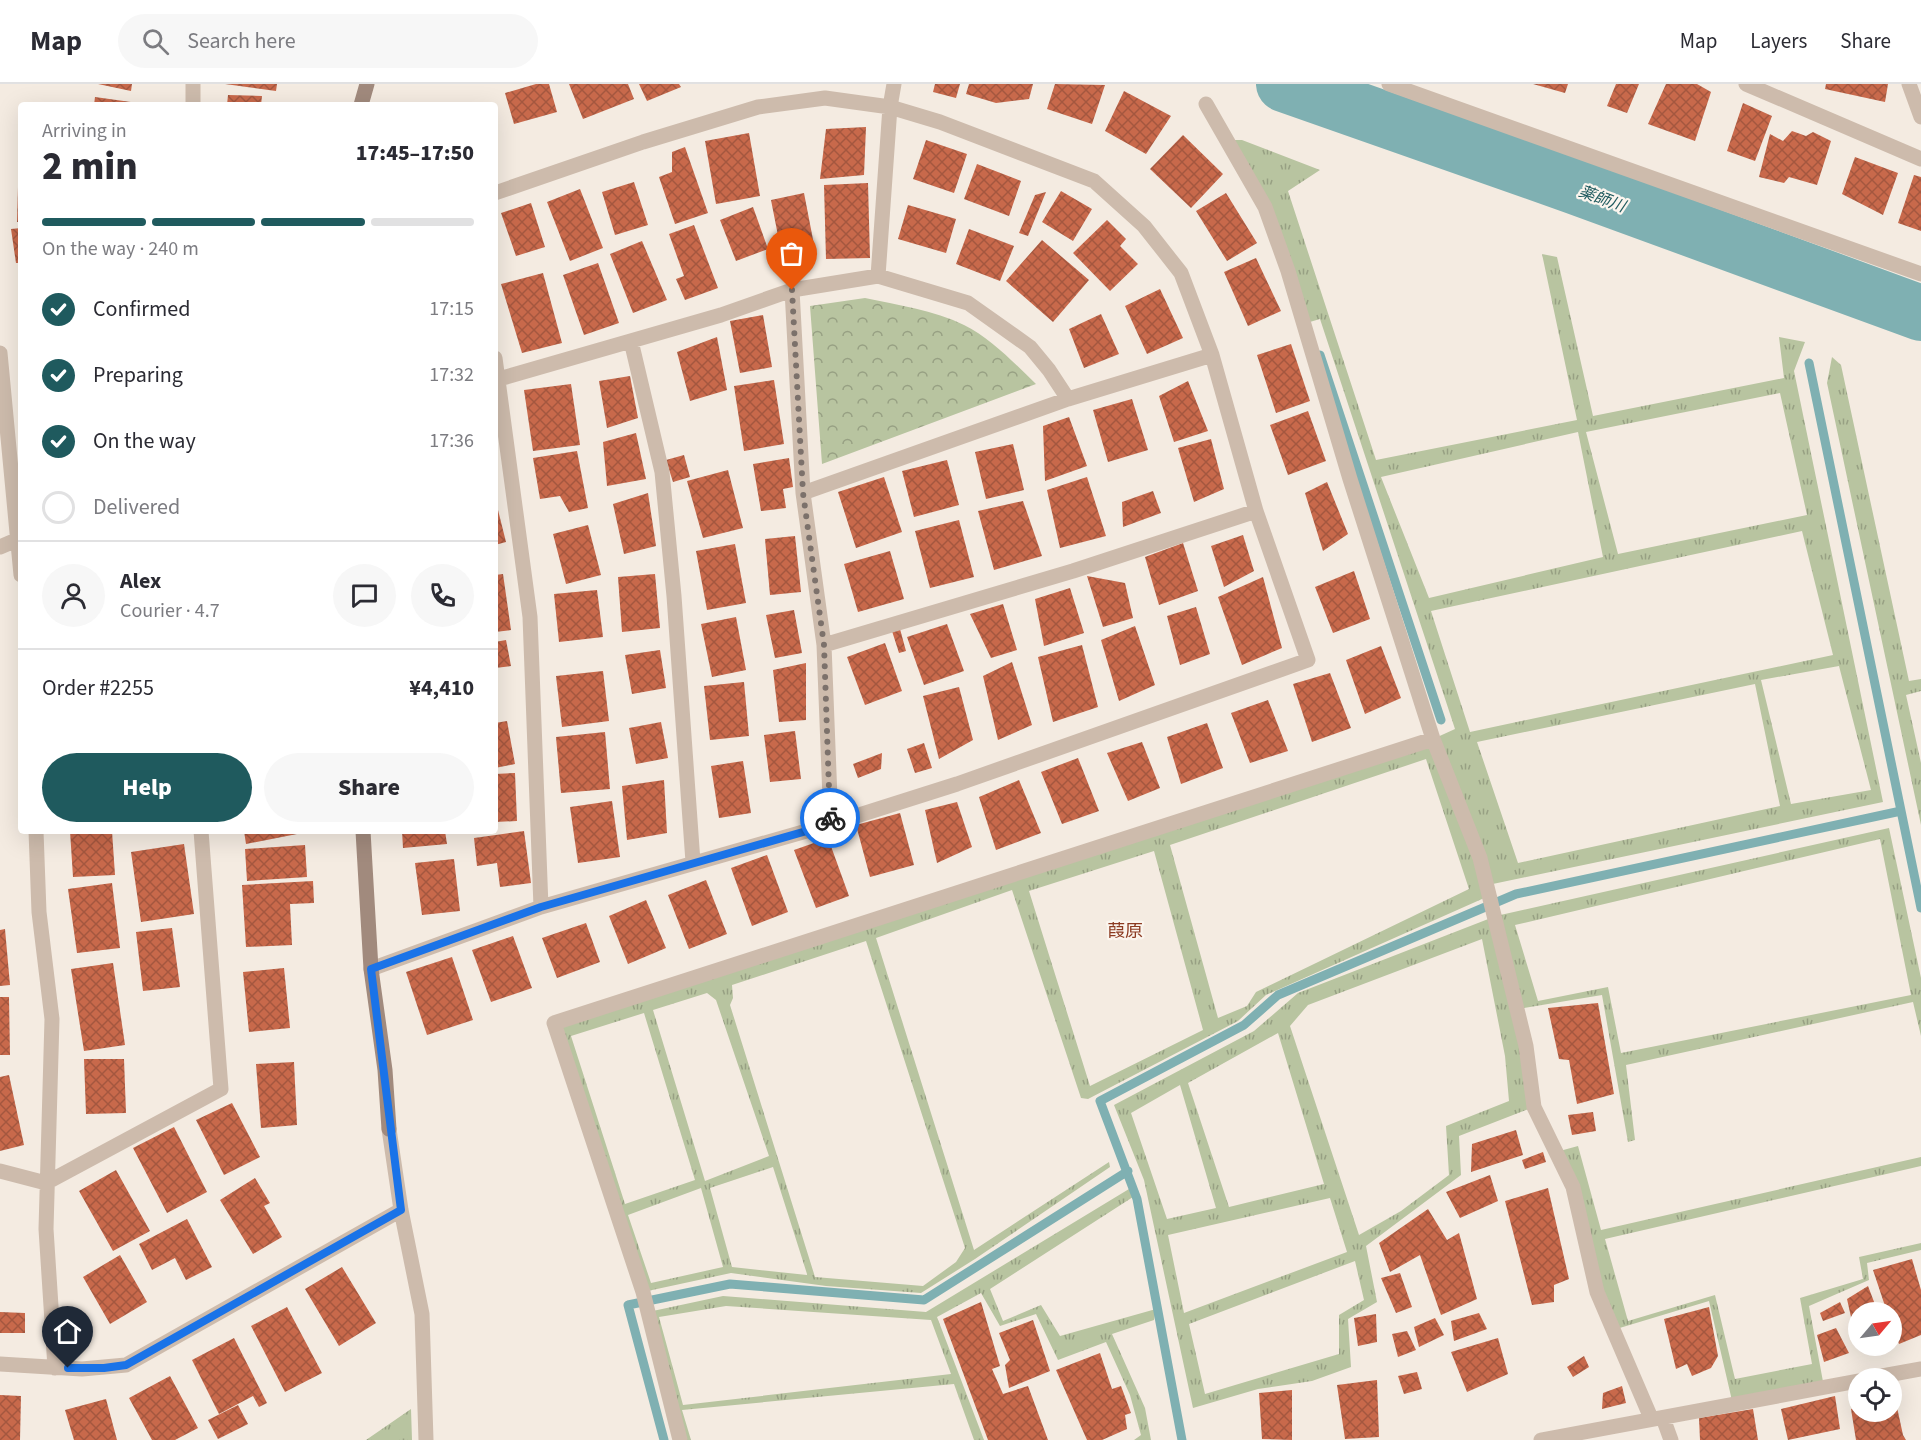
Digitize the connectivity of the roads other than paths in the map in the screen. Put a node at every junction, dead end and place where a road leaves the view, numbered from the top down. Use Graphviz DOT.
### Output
graph roads {
  1 [pos="193,84"];
  2 [pos="367,84"];
  3 [pos="894,84"];
  4 [pos="1389,84"];
  5 [pos="1746,84"];
  6 [pos="1909,84"];
  7 [pos="193,102"];
  8 [pos="362,102"];
  9 [pos="1206,104"];
  10 [pos="890,107"];
  11 [pos="1921,117"];
  12 [pos="1921,159"];
  13 [pos="498,192"];
  14 [pos="1921,274"];
  15 [pos="878,276"];
  16 [pos="792,290"];
  17 [pos="631,341"];
  18 [pos="0,353"];
  19 [pos="1212,355"];
  20 [pos="498,374"];
  21 [pos="499,379"];
  22 [pos="1068,399"];
  23 [pos="803,493"];
  24 [pos="1256,511"];
  25 [pos="18,520"];
  26 [pos="18,540"];
  27 [pos="0,547"];
  28 [pos="824,645"];
  29 [pos="1433,739"];
  30 [pos="831,824"];
  31 [pos="36,834"];
  32 [pos="201,834"];
  33 [pos="363,834"];
  34 [pos="693,862"];
  35 [pos="541,907"];
  36 [pos="371,969"];
  37 [pos="0,1171"];
  38 [pos="46,1183"];
  39 [pos="401,1210"];
  40 [pos="0,1364"];
  41 [pos="55,1368"];
  42 [pos="1921,1369"];
  43 [pos="1902,1372"];
  44 [pos="1848,1383"];
  45 [pos="1657,1418"];
  46 [pos="426,1440"];
  47 [pos="680,1440"];
  48 [pos="1541,1440"];
  49 [pos="1671,1440"];
  1 -- 7 [label="street"];
  2 -- 8 [label="street"];
  3 -- 10 [label="street"];
  4 -- 14 [label="street"];
  5 -- 12 [label="street"];
  6 -- 11 [label="street"];
  9 -- 29 [label="street"];
  10 -- 13 [label="street"];
  10 -- 15 [label="street"];
  10 -- 19 [label="street"];
  15 -- 16 [label="street"];
  15 -- 22 [label="street"];
  16 -- 17 [label="street"];
  16 -- 23 [label="street"];
  17 -- 21 [label="street"];
  17 -- 34 [label="street"];
  18 -- 25 [label="street"];
  19 -- 22 [label="street"];
  19 -- 24 [label="street"];
  20 -- 21 [label="street"];
  21 -- 35 [label="street"];
  22 -- 23 [label="street"];
  23 -- 28 [label="street"];
  24 -- 28 [label="street"];
  24 -- 30 [label="street"];
  26 -- 27 [label="street"];
  28 -- 30 [label="street"];
  29 -- 45 [label="street"];
  29 -- 47 [label="street"];
  30 -- 34 [label="street"];
  31 -- 38 [label="street"];
  32 -- 38 [label="street"];
  33 -- 36 [label="street"];
  34 -- 35 [label="street"];
  35 -- 36 [label="street"];
  36 -- 39 [label="street"];
  37 -- 38 [label="street"];
  38 -- 41 [label="street"];
  39 -- 41 [label="street"];
  39 -- 46 [label="street"];
  40 -- 41 [label="street"];
  42 -- 43 [label="street"];
  44 -- 45 [label="street"];
  45 -- 48 [label="street"];
  45 -- 49 [label="street"];
}
